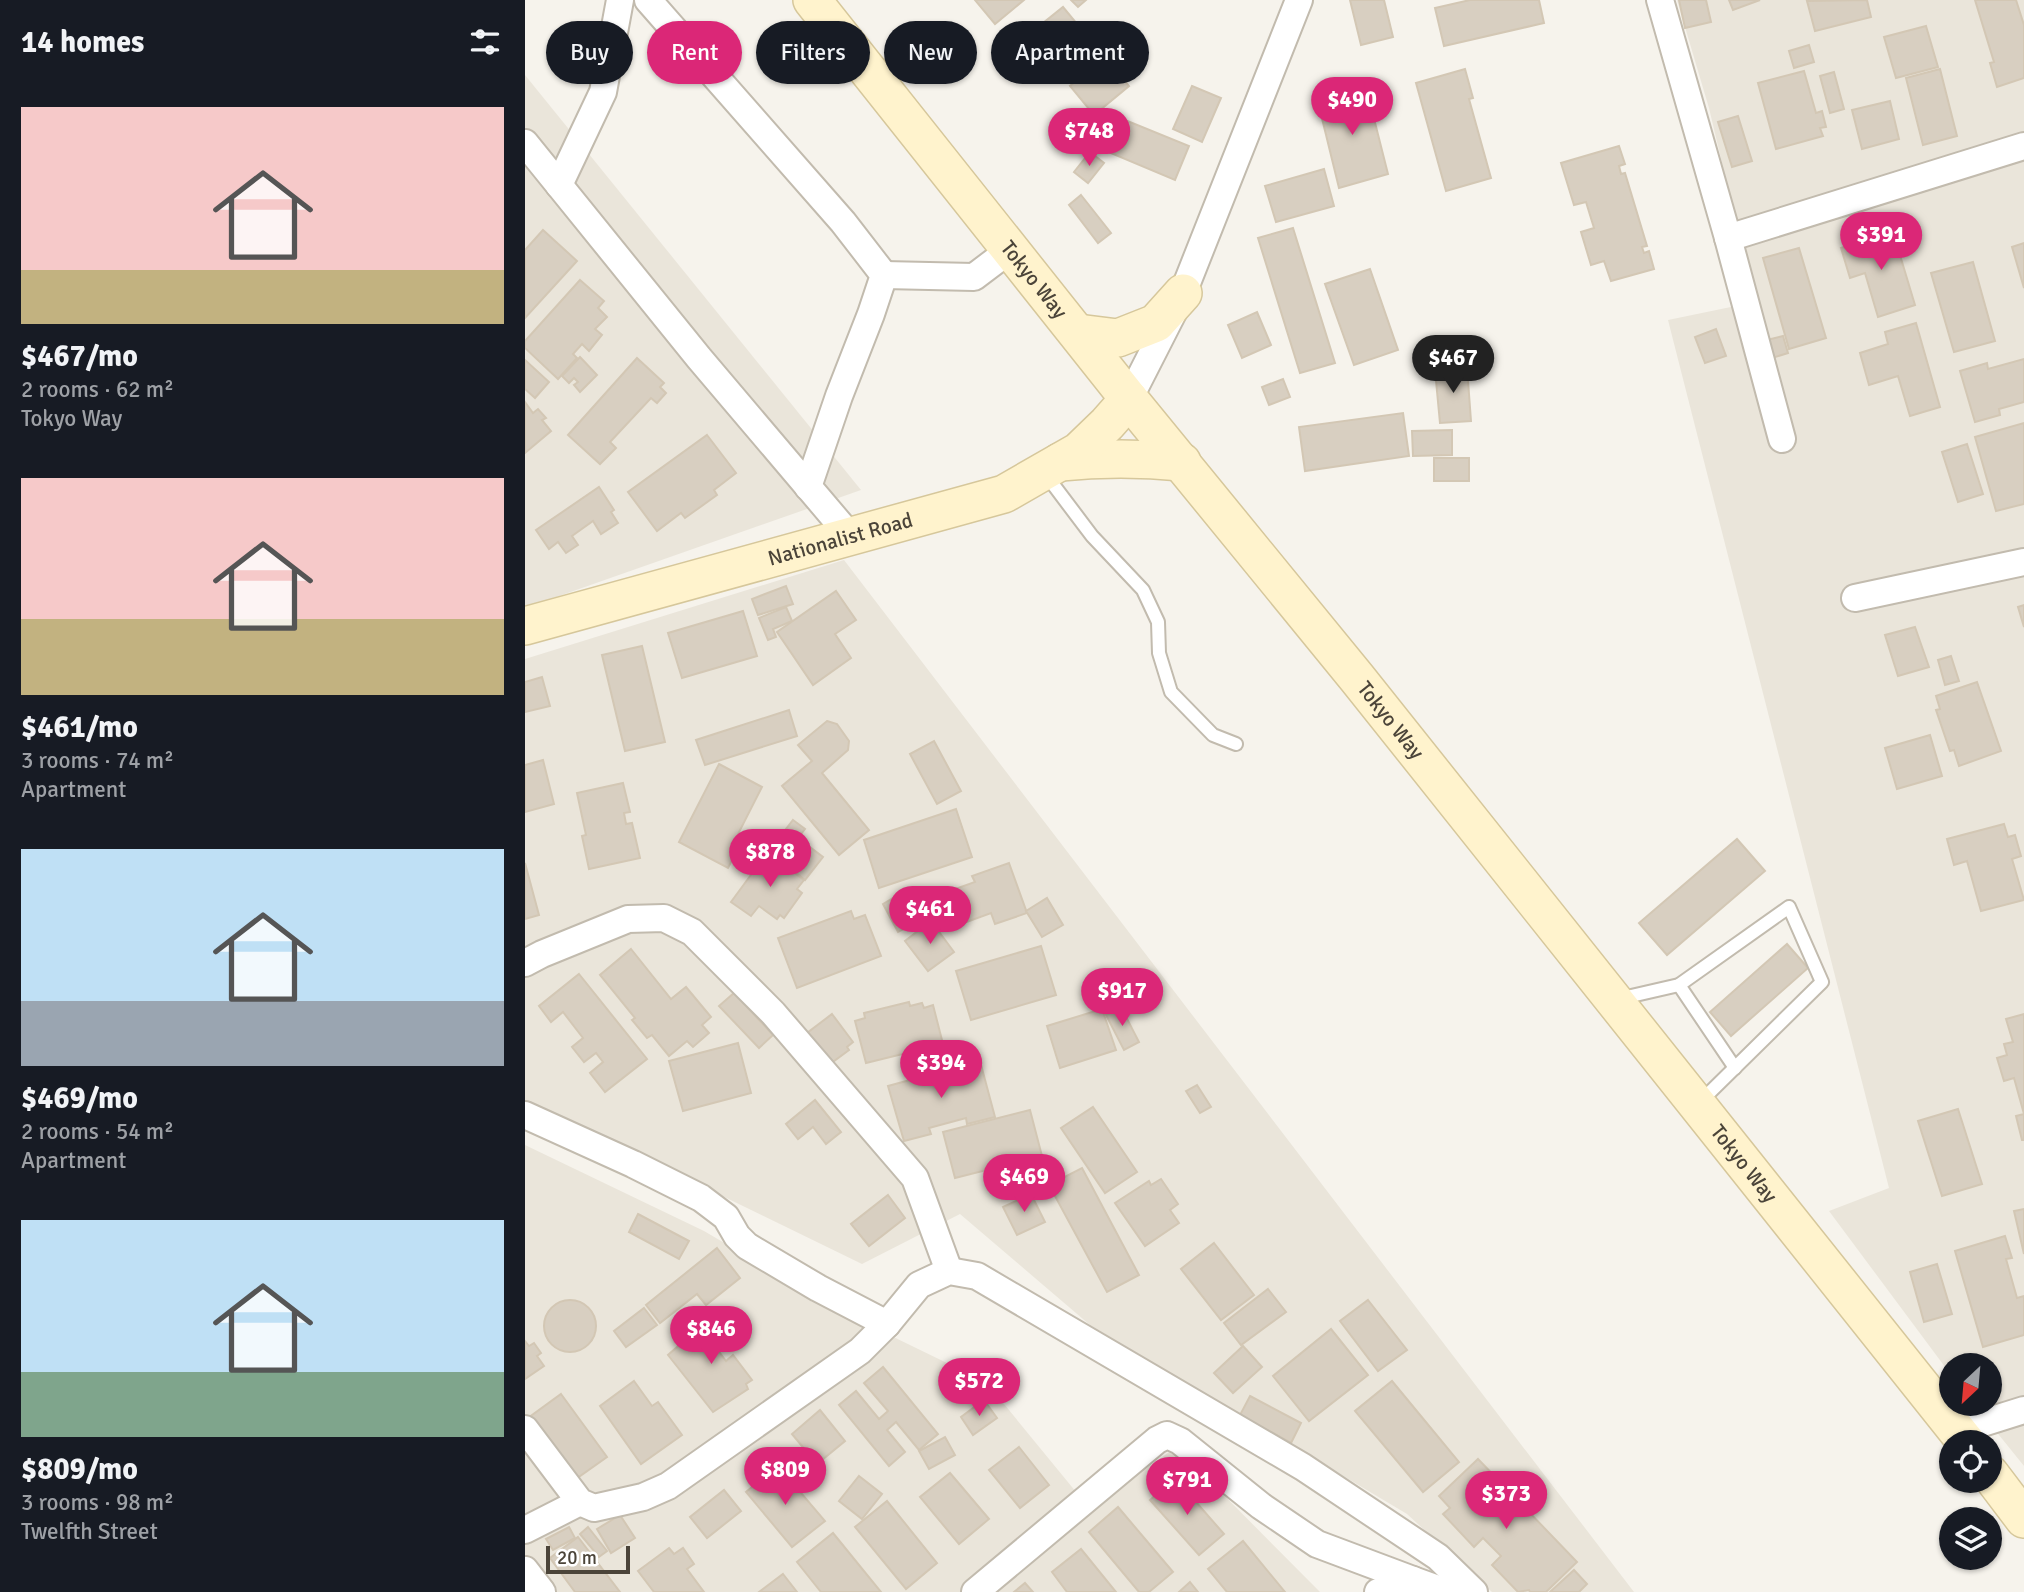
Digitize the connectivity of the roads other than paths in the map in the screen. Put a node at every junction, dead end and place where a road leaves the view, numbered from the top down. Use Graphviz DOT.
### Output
graph roads {
  1 [pos="620,0"];
  2 [pos="649,0"];
  3 [pos="812,0"];
  4 [pos="1300,0"];
  5 [pos="1660,0"];
  6 [pos="525,143"];
  7 [pos="2024,146"];
  8 [pos="559,185"];
  9 [pos="1728,238"];
  10 [pos="1011,249"];
  11 [pos="884,275"];
  12 [pos="1182,293"];
  13 [pos="1078,333"];
  14 [pos="1104,366"];
  15 [pos="1129,399"];
  16 [pos="1782,439"];
  17 [pos="1182,462"];
  18 [pos="1052,467"];
  19 [pos="808,486"];
  20 [pos="850,536"];
  21 [pos="2024,562"];
  22 [pos="1856,598"];
  23 [pos="525,626"];
  24 [pos="1236,744"];
  25 [pos="525,963"];
  26 [pos="1679,985"];
  27 [pos="1614,1000"];
  28 [pos="1735,1068"];
  29 [pos="1697,1105"];
  30 [pos="525,1115"];
  31 [pos="949,1271"];
  32 [pos="887,1324"];
  33 [pos="2024,1410"];
  34 [pos="525,1429"];
  35 [pos="1956,1430"];
  36 [pos="1976,1430"];
  37 [pos="2002,1490"];
  38 [pos="580,1502"];
  39 [pos="2024,1518"];
  40 [pos="525,1530"];
  41 [pos="525,1570"];
  42 [pos="1413,1580"];
  43 [pos="542,1592"];
  44 [pos="975,1592"];
  45 [pos="1378,1592"];
  46 [pos="1446,1592"];
  47 [pos="1474,1592"];
  1 -- 8 [label="street"];
  2 -- 11 [label="street"];
  3 -- 10 [label="main road, Tokyo Way"];
  4 -- 12 [label="street"];
  5 -- 9 [label="street"];
  6 -- 8 [label="street"];
  7 -- 9 [label="street"];
  8 -- 19 [label="street"];
  9 -- 16 [label="street"];
  10 -- 11 [label="street"];
  10 -- 13 [label="main road, Tokyo Way"];
  11 -- 19 [label="street"];
  12 -- 13 [label="main road"];
  12 -- 15 [label="street"];
  13 -- 14 [label="main road, Tokyo Way"];
  14 -- 15 [label="main road, Tokyo Way"];
  14 -- 18 [label="main road"];
  15 -- 17 [label="main road, Tokyo Way"];
  15 -- 18 [label="main road, Nationalist Road"];
  17 -- 18 [label="main road"];
  17 -- 27 [label="main road, Tokyo Way"];
  18 -- 20 [label="main road, Nationalist Road"];
  18 -- 24 [label="lane"];
  19 -- 20 [label="street"];
  20 -- 23 [label="main road, Nationalist Road"];
  21 -- 22 [label="street"];
  25 -- 31 [label="street"];
  26 -- 27 [label="lane"];
  26 -- 28 [label="lane"];
  26 -- 28 [label="lane"];
  27 -- 29 [label="main road, Tokyo Way"];
  28 -- 29 [label="lane"];
  29 -- 35 [label="main road, Tokyo Way"];
  30 -- 32 [label="street"];
  31 -- 32 [label="street"];
  31 -- 47 [label="street"];
  32 -- 38 [label="street"];
  33 -- 36 [label="street"];
  34 -- 38 [label="street"];
  37 -- 39 [label="main road"];
  38 -- 40 [label="street"];
  41 -- 43 [label="street"];
  42 -- 44 [label="street"];
  42 -- 45 [label="street"];
  42 -- 46 [label="street"];
}
